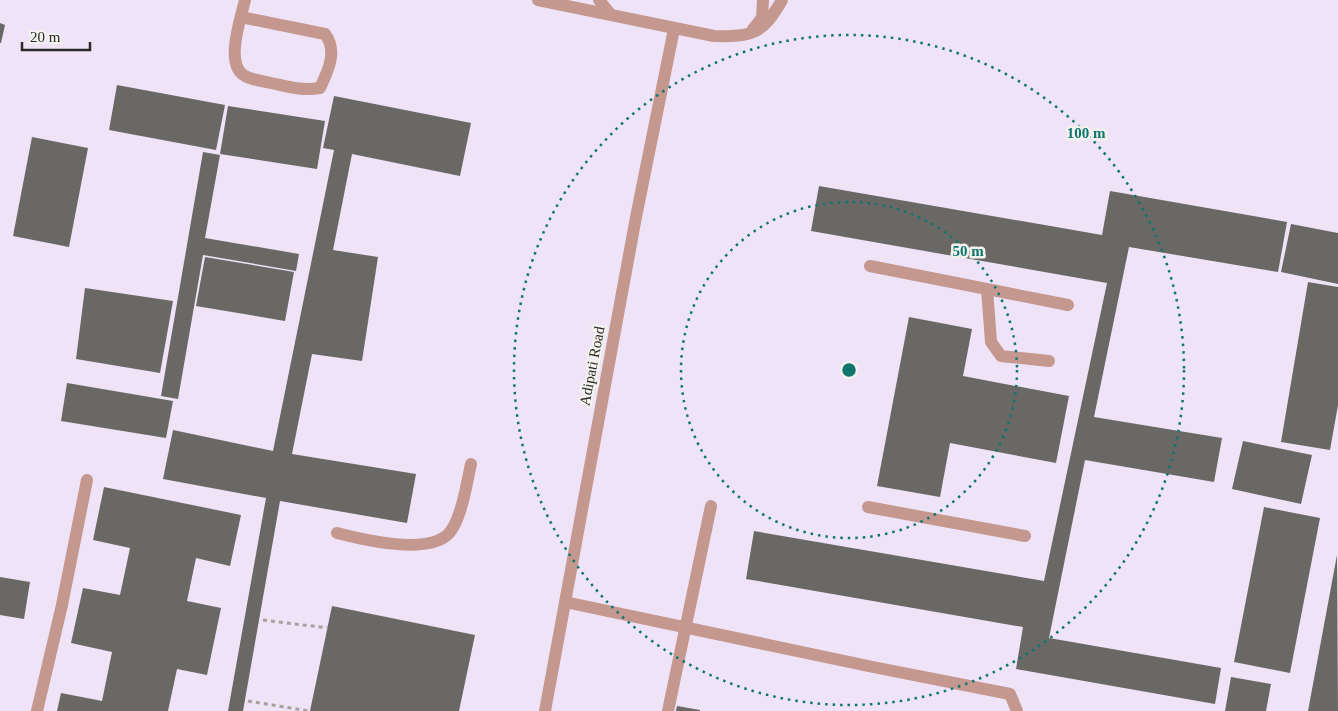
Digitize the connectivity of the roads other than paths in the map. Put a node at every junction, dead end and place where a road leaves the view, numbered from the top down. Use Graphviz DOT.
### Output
graph roads {
  1 [pos="245,0"];
  2 [pos="538,0"];
  3 [pos="599,0"];
  4 [pos="762,0"];
  5 [pos="782,0"];
  6 [pos="610,15"];
  7 [pos="241,17"];
  8 [pos="674,28"];
  9 [pos="746,36"];
  10 [pos="870,266"];
  11 [pos="987,289"];
  12 [pos="1068,305"];
  13 [pos="1049,361"];
  14 [pos="471,464"];
  15 [pos="87,480"];
  16 [pos="711,506"];
  17 [pos="868,508"];
  18 [pos="337,533"];
  19 [pos="1025,536"];
  20 [pos="565,602"];
  21 [pos="686,628"];
  22 [pos="37,711"];
  23 [pos="545,711"];
  24 [pos="668,711"];
  25 [pos="1017,711"];
  1 -- 7 [label="street"];
  2 -- 6 [label="street"];
  3 -- 6 [label="street"];
  4 -- 9 [label="street"];
  5 -- 9 [label="street"];
  6 -- 8 [label="street"];
  7 -- 7 [label="street"];
  8 -- 9 [label="street"];
  8 -- 20 [label="street, Adipati Road"];
  10 -- 11 [label="street"];
  11 -- 12 [label="street"];
  11 -- 13 [label="street"];
  14 -- 18 [label="street"];
  15 -- 22 [label="street"];
  16 -- 21 [label="street"];
  17 -- 19 [label="street"];
  20 -- 21 [label="street"];
  20 -- 23 [label="street, Adipati Road"];
  21 -- 24 [label="street"];
  21 -- 25 [label="street"];
}
